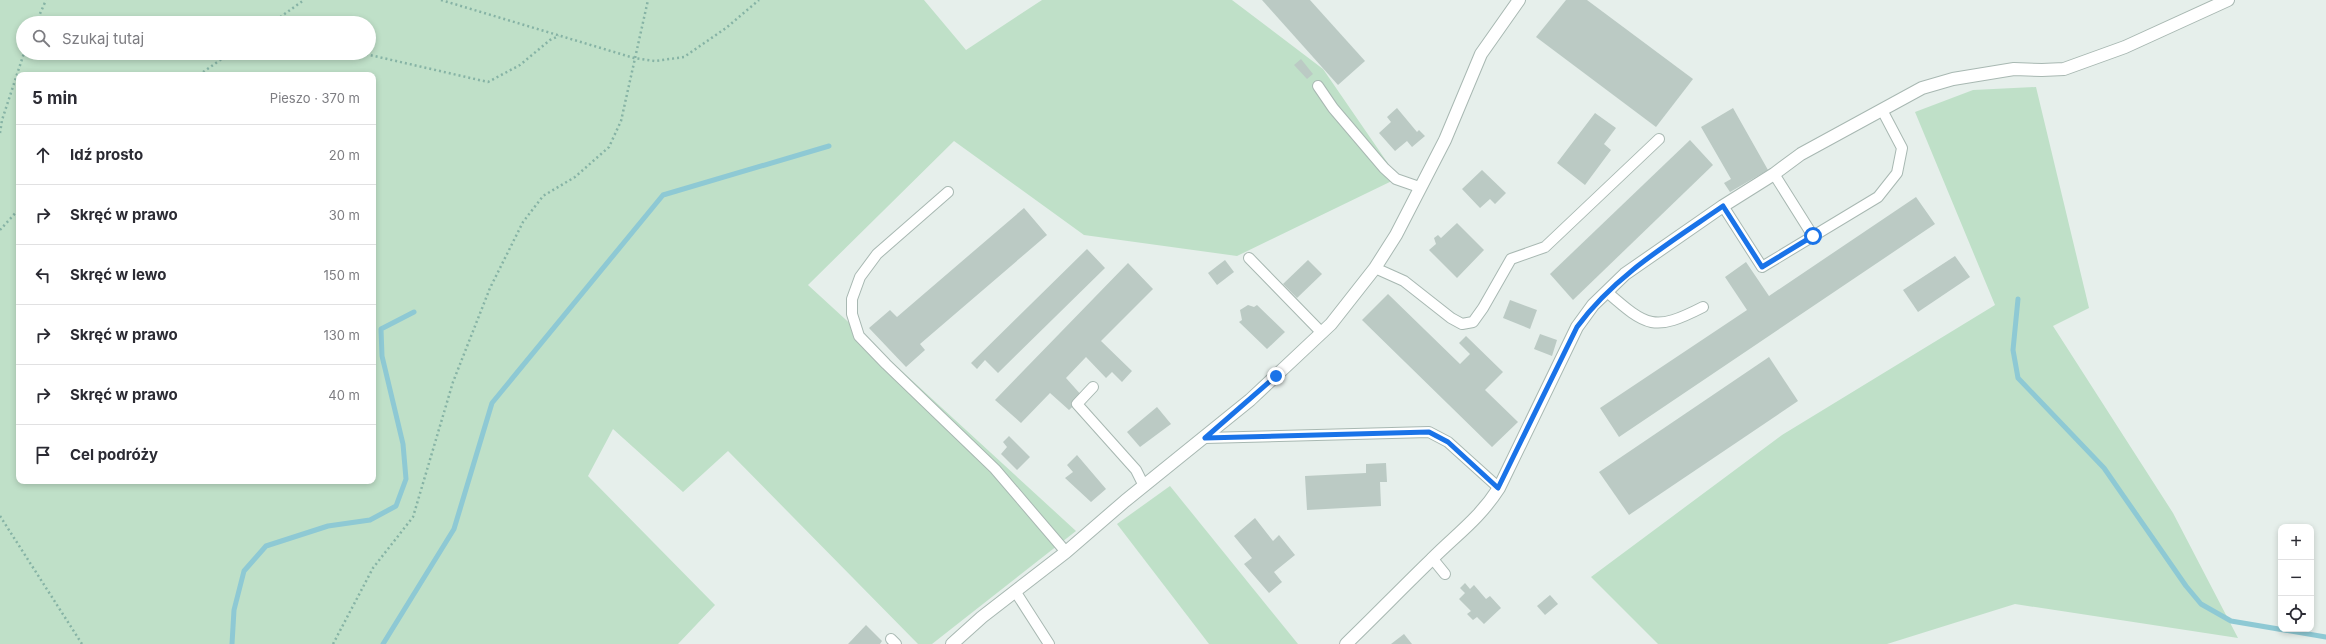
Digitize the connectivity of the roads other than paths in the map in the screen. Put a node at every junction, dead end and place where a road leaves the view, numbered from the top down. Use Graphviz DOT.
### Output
graph roads {
  1 [pos="1519,0"];
  2 [pos="2228,0"];
  3 [pos="1318,86"];
  4 [pos="1882,110"];
  5 [pos="1659,139"];
  6 [pos="1774,174"];
  7 [pos="1419,187"];
  8 [pos="948,192"];
  9 [pos="1723,206"];
  10 [pos="1813,236"];
  11 [pos="1248,258"];
  12 [pos="1375,268"];
  13 [pos="1607,292"];
  14 [pos="1703,307"];
  15 [pos="1322,333"];
  16 [pos="1093,387"];
  17 [pos="1205,438"];
  18 [pos="1144,486"];
  19 [pos="1498,488"];
  20 [pos="1066,552"];
  21 [pos="1432,558"];
  22 [pos="1445,574"];
  23 [pos="1015,591"];
  24 [pos="952,644"];
  25 [pos="1049,644"];
  26 [pos="1346,644"];
  1 -- 7 [label="street"];
  2 -- 4 [label="street"];
  3 -- 7 [label="lane"];
  4 -- 6 [label="street"];
  4 -- 10 [label="lane"];
  5 -- 12 [label="lane"];
  6 -- 9 [label="street"];
  6 -- 10 [label="lane"];
  7 -- 12 [label="street"];
  8 -- 20 [label="lane"];
  9 -- 10 [label="lane"];
  9 -- 13 [label="street"];
  11 -- 15 [label="lane"];
  12 -- 15 [label="street"];
  13 -- 14 [label="lane"];
  13 -- 19 [label="street"];
  15 -- 17 [label="street"];
  16 -- 18 [label="lane"];
  17 -- 18 [label="street"];
  17 -- 19 [label="lane"];
  18 -- 20 [label="street"];
  19 -- 21 [label="street"];
  20 -- 23 [label="street"];
  21 -- 22 [label="lane"];
  21 -- 26 [label="street"];
  23 -- 24 [label="street"];
  23 -- 25 [label="lane"];
}
